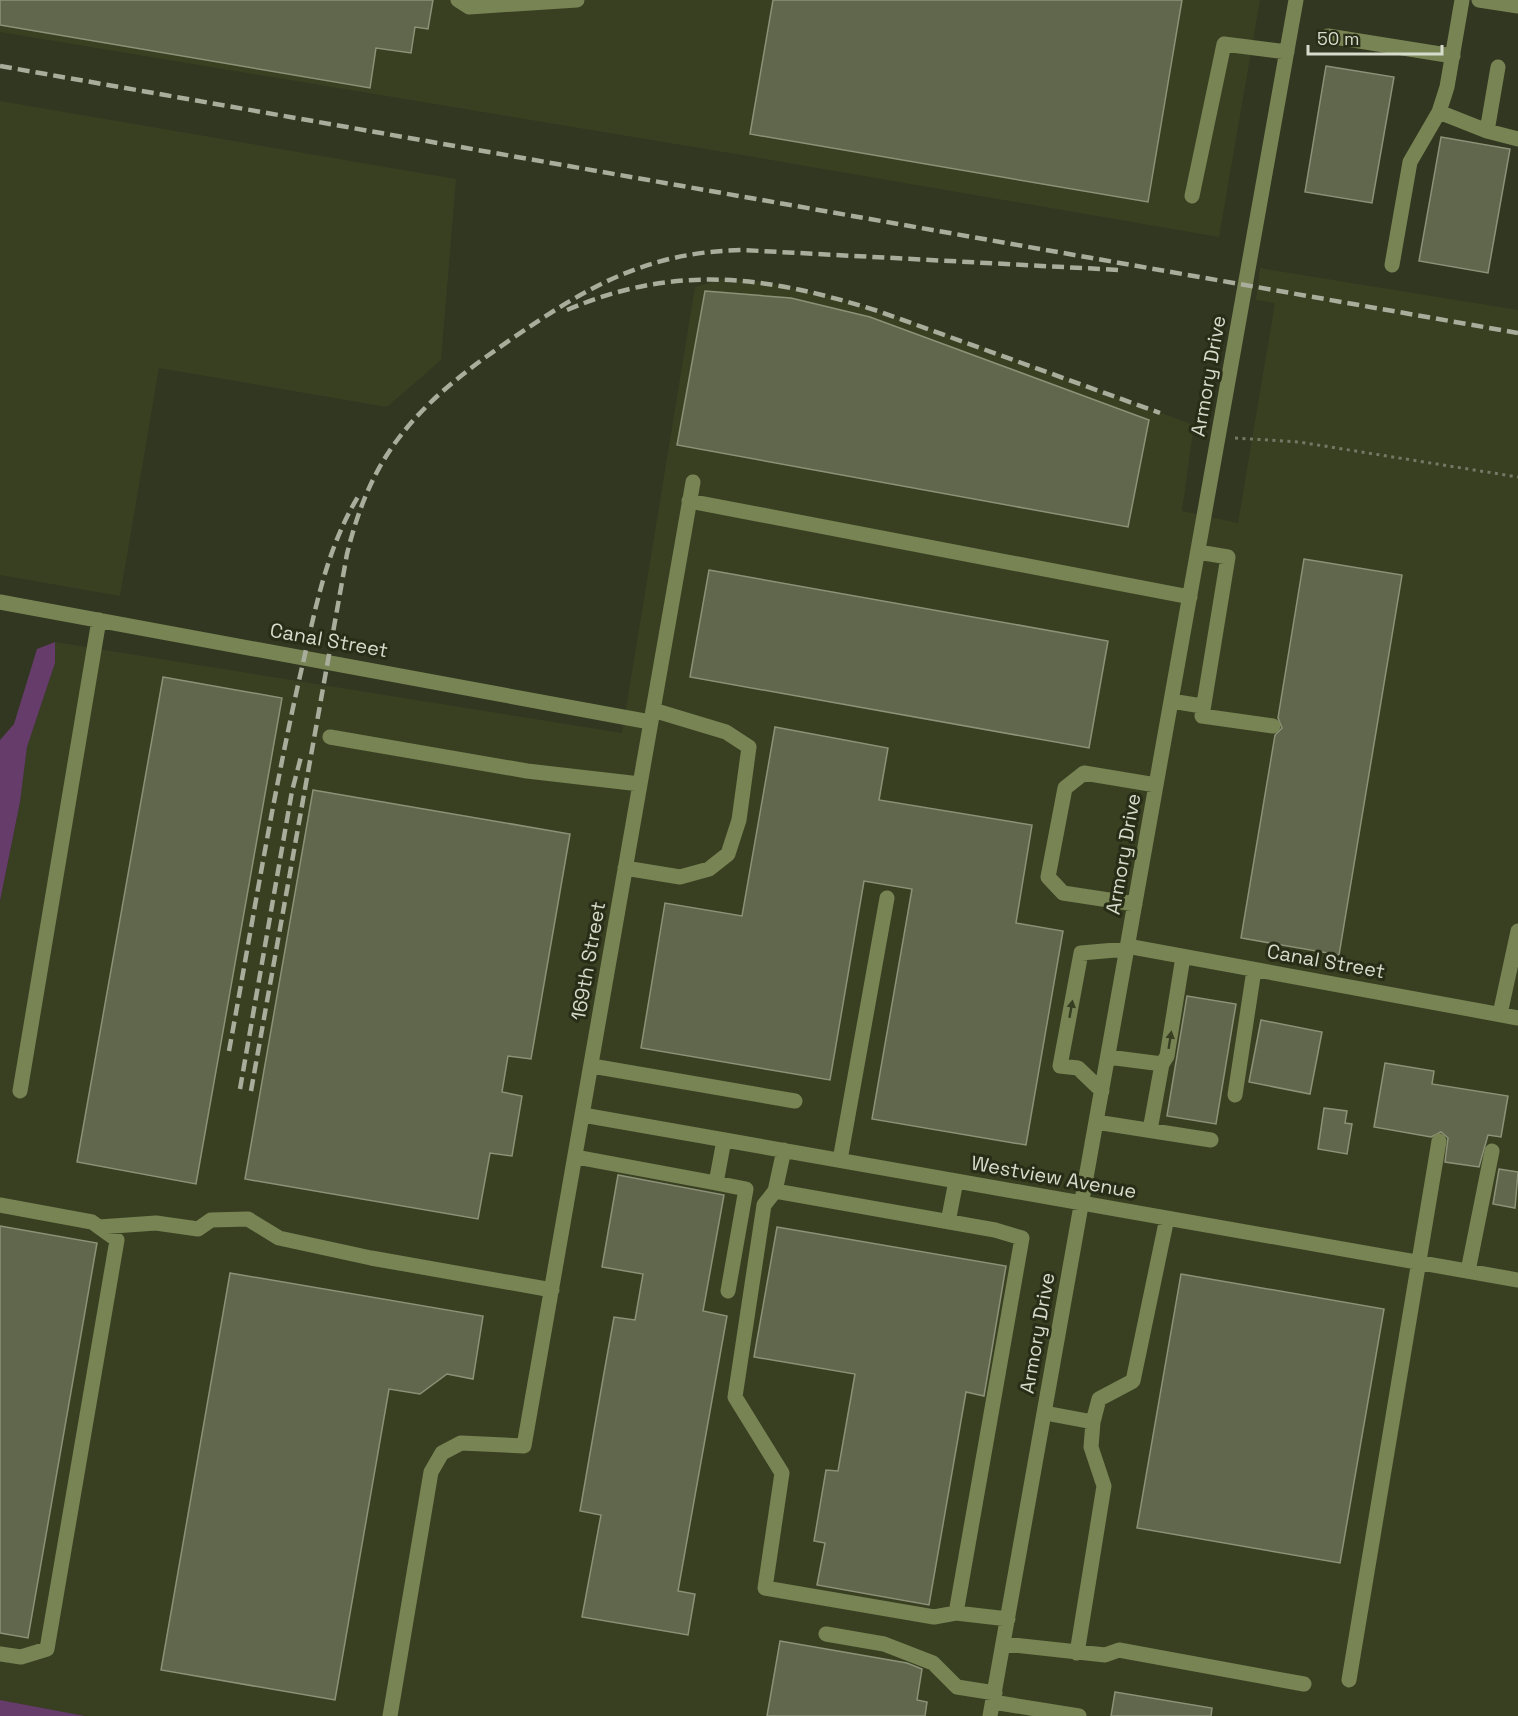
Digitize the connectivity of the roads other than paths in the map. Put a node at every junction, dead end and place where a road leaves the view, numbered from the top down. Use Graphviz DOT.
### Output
graph roads {
  1 [pos="458,0"];
  2 [pos="577,0"];
  3 [pos="1296,0"];
  4 [pos="1462,0"];
  5 [pos="1479,0"];
  6 [pos="1518,6"];
  7 [pos="1328,36"];
  8 [pos="1287,52"];
  9 [pos="1453,56"];
  10 [pos="1498,67"];
  11 [pos="1439,112"];
  12 [pos="1487,131"];
  13 [pos="1518,140"];
  14 [pos="1192,196"];
  15 [pos="1392,265"];
  16 [pos="693,482"];
  17 [pos="689,501"];
  18 [pos="1198,552"];
  19 [pos="1190,597"];
  20 [pos="0,602"];
  21 [pos="99,620"];
  22 [pos="1171,701"];
  23 [pos="1202,706"];
  24 [pos="652,716"];
  25 [pos="1273,726"];
  26 [pos="330,737"];
  27 [pos="640,784"];
  28 [pos="1156,785"];
  29 [pos="625,868"];
  30 [pos="887,898"];
  31 [pos="1135,904"];
  32 [pos="1518,931"];
  33 [pos="1127,948"];
  34 [pos="1183,957"];
  35 [pos="1254,970"];
  36 [pos="1500,1014"];
  37 [pos="1518,1017"];
  38 [pos="1108,1057"];
  39 [pos="1162,1064"];
  40 [pos="592,1066"];
  41 [pos="20,1091"];
  42 [pos="1102,1091"];
  43 [pos="1235,1095"];
  44 [pos="795,1101"];
  45 [pos="583,1115"];
  46 [pos="1096,1122"];
  47 [pos="1150,1130"];
  48 [pos="724,1140"];
  49 [pos="1211,1140"];
  50 [pos="1439,1141"];
  51 [pos="784,1150"];
  52 [pos="1492,1151"];
  53 [pos="576,1157"];
  54 [pos="840,1160"];
  55 [pos="956,1181"];
  56 [pos="716,1183"];
  57 [pos="775,1191"];
  58 [pos="1082,1203"];
  59 [pos="0,1206"];
  60 [pos="1167,1218"];
  61 [pos="948,1222"];
  62 [pos="99,1227"];
  63 [pos="1420,1263"];
  64 [pos="1468,1271"];
  65 [pos="1518,1280"];
  66 [pos="552,1290"];
  67 [pos="728,1291"];
  68 [pos="1044,1413"];
  69 [pos="1092,1422"];
  70 [pos="956,1613"];
  71 [pos="1008,1619"];
  72 [pos="826,1634"];
  73 [pos="1004,1644"];
  74 [pos="1077,1653"];
  75 [pos="0,1654"];
  76 [pos="1349,1680"];
  77 [pos="1304,1684"];
  78 [pos="993,1704"];
  79 [pos="390,1716"];
  80 [pos="1080,1716"];
  1 -- 2 [label="street"];
  3 -- 8 [label="street, Armory Drive"];
  4 -- 9 [label="street"];
  5 -- 6 [label="street"];
  7 -- 9 [label="street"];
  8 -- 14 [label="street"];
  8 -- 18 [label="street, Armory Drive"];
  9 -- 11 [label="street"];
  10 -- 12 [label="street"];
  11 -- 12 [label="street"];
  11 -- 15 [label="street"];
  12 -- 13 [label="street"];
  16 -- 17 [label="street, 169th Street"];
  17 -- 19 [label="street"];
  17 -- 24 [label="street, 169th Street"];
  18 -- 19 [label="street, Armory Drive"];
  18 -- 23 [label="street"];
  19 -- 22 [label="street, Armory Drive"];
  20 -- 21 [label="street, Canal Street"];
  21 -- 24 [label="street, Canal Street"];
  21 -- 41 [label="street"];
  22 -- 23 [label="street"];
  22 -- 28 [label="street, Armory Drive"];
  23 -- 25 [label="street"];
  24 -- 27 [label="street, 169th Street"];
  24 -- 29 [label="street, Canal Street"];
  26 -- 27 [label="street"];
  27 -- 29 [label="street, 169th Street"];
  28 -- 31 [label="street, Armory Drive"];
  28 -- 31 [label="street"];
  29 -- 40 [label="street, 169th Street"];
  30 -- 54 [label="street"];
  31 -- 33 [label="street, Armory Drive"];
  32 -- 36 [label="street"];
  33 -- 34 [label="street, Canal Street"];
  33 -- 38 [label="street, Armory Drive"];
  42 -- 33 [label="street, Canal Street, one-way"];
  34 -- 35 [label="street, Canal Street"];
  39 -- 34 [label="street, one-way"];
  35 -- 36 [label="street, Canal Street"];
  35 -- 43 [label="street"];
  36 -- 37 [label="street, Canal Street"];
  38 -- 39 [label="street"];
  38 -- 42 [label="street, Armory Drive"];
  39 -- 47 [label="street"];
  40 -- 44 [label="street"];
  40 -- 45 [label="street, 169th Street"];
  42 -- 46 [label="street, Armory Drive"];
  45 -- 48 [label="street, Westview Avenue"];
  45 -- 53 [label="street, 169th Street"];
  46 -- 47 [label="street"];
  46 -- 58 [label="street, Armory Drive"];
  47 -- 49 [label="street"];
  48 -- 51 [label="street, Westview Avenue"];
  48 -- 56 [label="street"];
  50 -- 63 [label="street"];
  51 -- 54 [label="street, Westview Avenue"];
  51 -- 57 [label="street"];
  52 -- 64 [label="street"];
  53 -- 56 [label="street"];
  53 -- 66 [label="street, 169th Street"];
  54 -- 55 [label="street, Westview Avenue"];
  55 -- 58 [label="street, Westview Avenue"];
  55 -- 61 [label="street"];
  56 -- 67 [label="street"];
  57 -- 61 [label="street"];
  57 -- 70 [label="street"];
  58 -- 60 [label="street, Westview Avenue"];
  58 -- 68 [label="street, Armory Drive"];
  59 -- 62 [label="street"];
  60 -- 63 [label="street, Westview Avenue"];
  60 -- 69 [label="street"];
  61 -- 70 [label="street"];
  62 -- 66 [label="street"];
  62 -- 75 [label="street"];
  63 -- 64 [label="street, Westview Avenue"];
  63 -- 76 [label="street"];
  64 -- 65 [label="street, Westview Avenue"];
  66 -- 79 [label="street, 169th Street"];
  68 -- 69 [label="street"];
  68 -- 71 [label="street, Armory Drive"];
  69 -- 74 [label="street"];
  70 -- 71 [label="street"];
  71 -- 73 [label="street, Armory Drive"];
  72 -- 78 [label="street"];
  73 -- 74 [label="street"];
  73 -- 78 [label="street, Armory Drive"];
  74 -- 77 [label="street"];
  78 -- 80 [label="street"];
}
